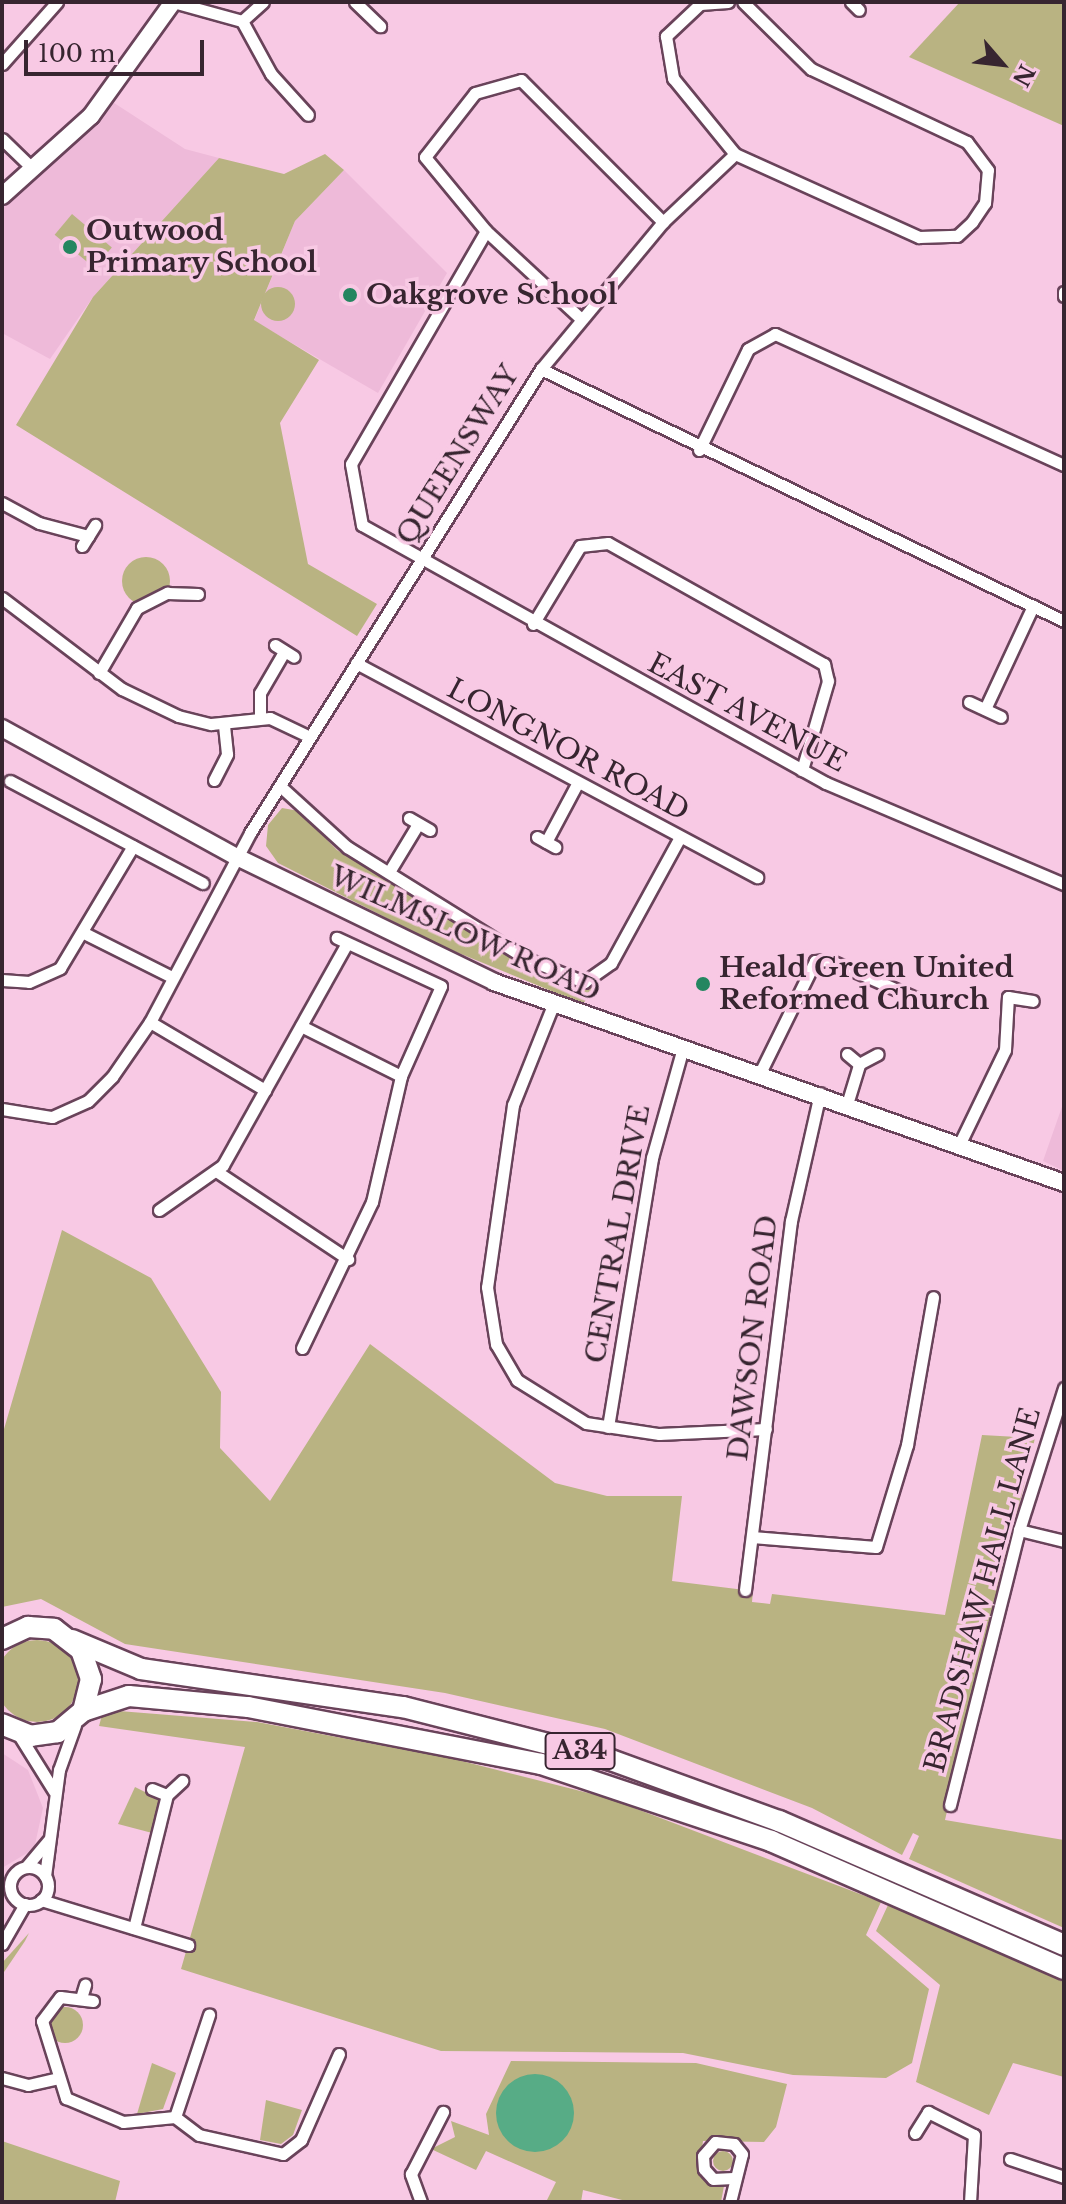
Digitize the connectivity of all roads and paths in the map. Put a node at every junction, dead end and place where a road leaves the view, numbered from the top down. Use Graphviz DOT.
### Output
graph roads {
  1 [pos="57,2"];
  2 [pos="173,2"];
  3 [pos="263,2"];
  4 [pos="355,2"];
  5 [pos="728,2"];
  6 [pos="743,2"];
  7 [pos="242,21"];
  8 [pos="380,26"];
  9 [pos="2,64"];
  10 [pos="308,115"];
  11 [pos="2,139"];
  12 [pos="735,154"];
  13 [pos="33,169"];
  14 [pos="2,196"];
  15 [pos="663,222"];
  16 [pos="486,231"];
  17 [pos="579,317"];
  18 [pos="541,369"];
  19 [pos="699,450"];
  20 [pos="1064,465"];
  21 [pos="2,503"];
  22 [pos="89,536"];
  23 [pos="418,562"];
  24 [pos="198,594"];
  25 [pos="2,598"];
  26 [pos="1033,606"];
  27 [pos="1064,621"];
  28 [pos="533,624"];
  29 [pos="284,651"];
  30 [pos="356,663"];
  31 [pos="99,673"];
  32 [pos="969,702"];
  33 [pos="985,709"];
  34 [pos="260,717"];
  35 [pos="1001,717"];
  36 [pos="224,723"];
  37 [pos="2,728"];
  38 [pos="310,737"];
  39 [pos="802,770"];
  40 [pos="214,780"];
  41 [pos="10,781"];
  42 [pos="577,784"];
  43 [pos="280,786"];
  44 [pos="430,830"];
  45 [pos="679,839"];
  46 [pos="546,842"];
  47 [pos="133,846"];
  48 [pos="237,857"];
  49 [pos="389,872"];
  50 [pos="757,877"];
  51 [pos="203,883"];
  52 [pos="1064,884"];
  53 [pos="86,934"];
  54 [pos="170,976"];
  55 [pos="2,980"];
  56 [pos="918,999"];
  57 [pos="1033,1001"];
  58 [pos="553,1005"];
  59 [pos="150,1022"];
  60 [pos="301,1026"];
  61 [pos="682,1051"];
  62 [pos="847,1054"];
  63 [pos="878,1054"];
  64 [pos="859,1064"];
  65 [pos="759,1075"];
  66 [pos="401,1076"];
  67 [pos="265,1090"];
  68 [pos="820,1093"];
  69 [pos="848,1101"];
  70 [pos="2,1109"];
  71 [pos="960,1143"];
  72 [pos="216,1171"];
  73 [pos="1064,1183"];
  74 [pos="159,1210"];
  75 [pos="348,1259"];
  76 [pos="933,1297"];
  77 [pos="302,1348"];
  78 [pos="1064,1388"];
  79 [pos="608,1427"];
  80 [pos="766,1429"];
  81 [pos="1019,1530"];
  82 [pos="752,1537"];
  83 [pos="1064,1541"];
  84 [pos="745,1590"];
  85 [pos="2,1639"];
  86 [pos="72,1640"];
  87 [pos="81,1714"];
  88 [pos="7,1729"];
  89 [pos="182,1781"];
  90 [pos="152,1789"];
  91 [pos="55,1791"];
  92 [pos="167,1795"];
  93 [pos="950,1805"];
  94 [pos="49,1840"];
  95 [pos="21,1870"];
  96 [pos="2,1876"];
  97 [pos="46,1880"];
  98 [pos="7,1889"];
  99 [pos="41,1900"];
  100 [pos="25,1904"];
  101 [pos="70,1907"];
  102 [pos="134,1928"];
  103 [pos="2,1944"];
  104 [pos="188,1945"];
  105 [pos="1064,1945"];
  106 [pos="1064,1969"];
  107 [pos="85,1985"];
  108 [pos="209,2015"];
  109 [pos="339,2054"];
  110 [pos="2,2078"];
  111 [pos="58,2078"];
  112 [pos="443,2112"];
  113 [pos="175,2117"];
  114 [pos="915,2133"];
  115 [pos="1010,2159"];
  116 [pos="1064,2177"];
  117 [pos="733,2178"];
  118 [pos="421,2202"];
  119 [pos="730,2202"];
  120 [pos="970,2202"];
  1 -- 9 [label="street"];
  2 -- 7 [label="street"];
  2 -- 13 [label="main road"];
  3 -- 7 [label="street"];
  4 -- 8 [label="street"];
  5 -- 12 [label="street"];
  6 -- 12 [label="street"];
  7 -- 10 [label="street"];
  11 -- 13 [label="street"];
  12 -- 15 [label="street"];
  13 -- 14 [label="main road"];
  15 -- 16 [label="street"];
  15 -- 17 [label="street"];
  16 -- 17 [label="street"];
  16 -- 23 [label="street, EAST AVENUE"];
  17 -- 18 [label="street"];
  18 -- 19 [label="street, QUEENSWAY"];
  18 -- 23 [label="street, QUEENSWAY"];
  19 -- 20 [label="street"];
  19 -- 26 [label="street, QUEENSWAY"];
  21 -- 22 [label="street"];
  23 -- 28 [label="street, EAST AVENUE"];
  23 -- 30 [label="street, QUEENSWAY"];
  24 -- 31 [label="street"];
  25 -- 31 [label="street"];
  26 -- 27 [label="street, QUEENSWAY"];
  26 -- 33 [label="street"];
  28 -- 39 [label="street, EAST AVENUE"];
  28 -- 39 [label="street"];
  29 -- 34 [label="street"];
  30 -- 38 [label="street, QUEENSWAY"];
  30 -- 42 [label="street, LONGNOR ROAD"];
  31 -- 36 [label="street"];
  32 -- 33 [label="street"];
  33 -- 35 [label="street"];
  34 -- 36 [label="street"];
  34 -- 38 [label="street"];
  36 -- 40 [label="street"];
  37 -- 48 [label="main road, WILMSLOW ROAD"];
  38 -- 43 [label="street, QUEENSWAY"];
  39 -- 52 [label="street, EAST AVENUE"];
  41 -- 47 [label="street"];
  42 -- 45 [label="street, LONGNOR ROAD"];
  42 -- 46 [label="street"];
  43 -- 48 [label="street, QUEENSWAY"];
  43 -- 49 [label="street, WILMSLOW ROAD"];
  44 -- 49 [label="street"];
  45 -- 49 [label="street, WILMSLOW ROAD"];
  45 -- 50 [label="street, LONGNOR ROAD"];
  47 -- 51 [label="street"];
  47 -- 53 [label="street"];
  48 -- 54 [label="street, QUEENSWAY"];
  48 -- 58 [label="main road, WILMSLOW ROAD"];
  53 -- 54 [label="street"];
  53 -- 55 [label="street"];
  54 -- 59 [label="street, QUEENSWAY"];
  56 -- 65 [label="street"];
  57 -- 71 [label="street"];
  58 -- 61 [label="main road, WILMSLOW ROAD"];
  58 -- 79 [label="street"];
  59 -- 67 [label="street"];
  59 -- 70 [label="street, QUEENSWAY"];
  60 -- 66 [label="street"];
  60 -- 66 [label="street"];
  60 -- 67 [label="street"];
  61 -- 65 [label="main road, WILMSLOW ROAD"];
  61 -- 79 [label="street, CENTRAL DRIVE"];
  62 -- 64 [label="street"];
  63 -- 64 [label="street"];
  64 -- 69 [label="street"];
  65 -- 68 [label="main road, WILMSLOW ROAD"];
  66 -- 75 [label="street"];
  67 -- 72 [label="street"];
  68 -- 69 [label="main road, WILMSLOW ROAD"];
  68 -- 80 [label="street, DAWSON ROAD"];
  69 -- 71 [label="main road, WILMSLOW ROAD"];
  71 -- 73 [label="main road, WILMSLOW ROAD"];
  72 -- 74 [label="street"];
  72 -- 75 [label="street"];
  75 -- 77 [label="street"];
  76 -- 82 [label="street"];
  78 -- 81 [label="street, BRADSHAW HALL LANE"];
  79 -- 80 [label="street"];
  80 -- 82 [label="street, DAWSON ROAD"];
  81 -- 83 [label="street"];
  81 -- 93 [label="street, BRADSHAW HALL LANE"];
  82 -- 84 [label="street, DAWSON ROAD"];
  85 -- 86 [label="highway, A34"];
  86 -- 87 [label="highway"];
  86 -- 105 [label="highway, A34"];
  87 -- 88 [label="highway, A34"];
  87 -- 91 [label="street"];
  87 -- 106 [label="highway, A34"];
  88 -- 91 [label="street"];
  89 -- 92 [label="street"];
  90 -- 92 [label="street"];
  91 -- 94 [label="street"];
  92 -- 102 [label="street"];
  94 -- 95 [label="street"];
  94 -- 97 [label="street"];
  95 -- 96 [label="street"];
  95 -- 97 [label="street"];
  95 -- 98 [label="street"];
  97 -- 99 [label="street"];
  97 -- 101 [label="street"];
  98 -- 100 [label="street"];
  99 -- 100 [label="street"];
  99 -- 101 [label="street"];
  100 -- 103 [label="street"];
  101 -- 102 [label="street"];
  102 -- 104 [label="street"];
  107 -- 111 [label="street"];
  108 -- 113 [label="street"];
  109 -- 113 [label="street"];
  110 -- 111 [label="street"];
  111 -- 113 [label="street"];
  112 -- 118 [label="street"];
  114 -- 120 [label="street"];
  115 -- 116 [label="street"];
  117 -- 119 [label="street"];
}
